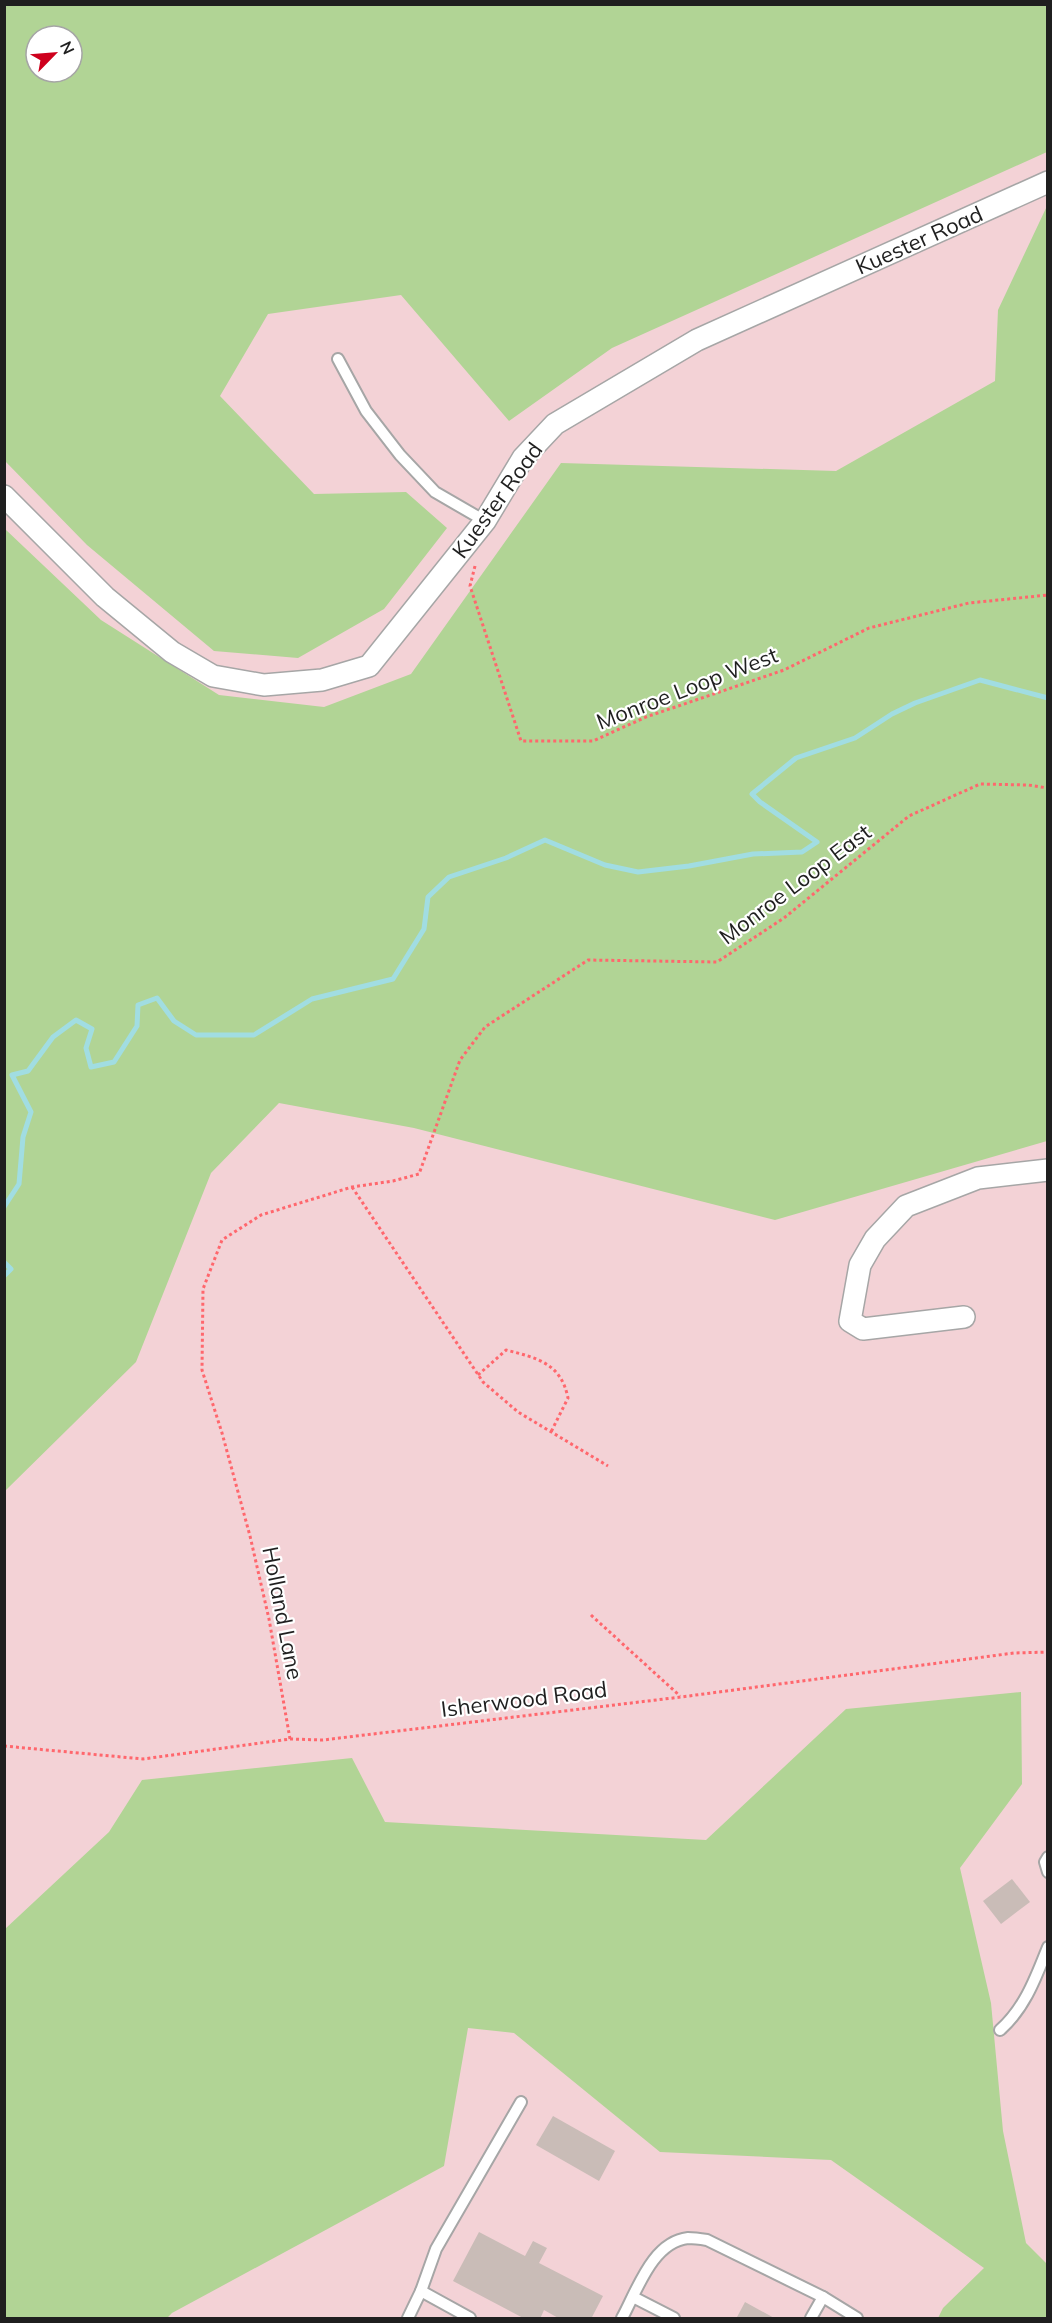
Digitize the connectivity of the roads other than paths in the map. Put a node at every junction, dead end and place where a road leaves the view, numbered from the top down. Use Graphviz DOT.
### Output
graph roads {
  1 [pos="1047,182"];
  2 [pos="338,359"];
  3 [pos="4,496"];
  4 [pos="485,521"];
  5 [pos="1047,1170"];
  6 [pos="964,1317"];
  7 [pos="1047,1857"];
  8 [pos="1047,1872"];
  9 [pos="1047,1947"];
  10 [pos="1000,2030"];
  11 [pos="521,2102"];
  12 [pos="421,2291"];
  13 [pos="633,2297"];
  14 [pos="823,2297"];
  15 [pos="408,2319"];
  16 [pos="470,2319"];
  17 [pos="622,2319"];
  18 [pos="674,2319"];
  19 [pos="811,2319"];
  20 [pos="857,2319"];
  1 -- 4 [label="street, Kuester Road"];
  2 -- 4 [label="lane"];
  3 -- 4 [label="street, Kuester Road"];
  5 -- 6 [label="street"];
  7 -- 8 [label="lane"];
  9 -- 10 [label="lane"];
  11 -- 12 [label="lane"];
  12 -- 15 [label="lane"];
  12 -- 16 [label="lane"];
  13 -- 14 [label="lane"];
  13 -- 17 [label="lane"];
  13 -- 18 [label="lane"];
  14 -- 19 [label="lane"];
  14 -- 20 [label="lane"];
}
